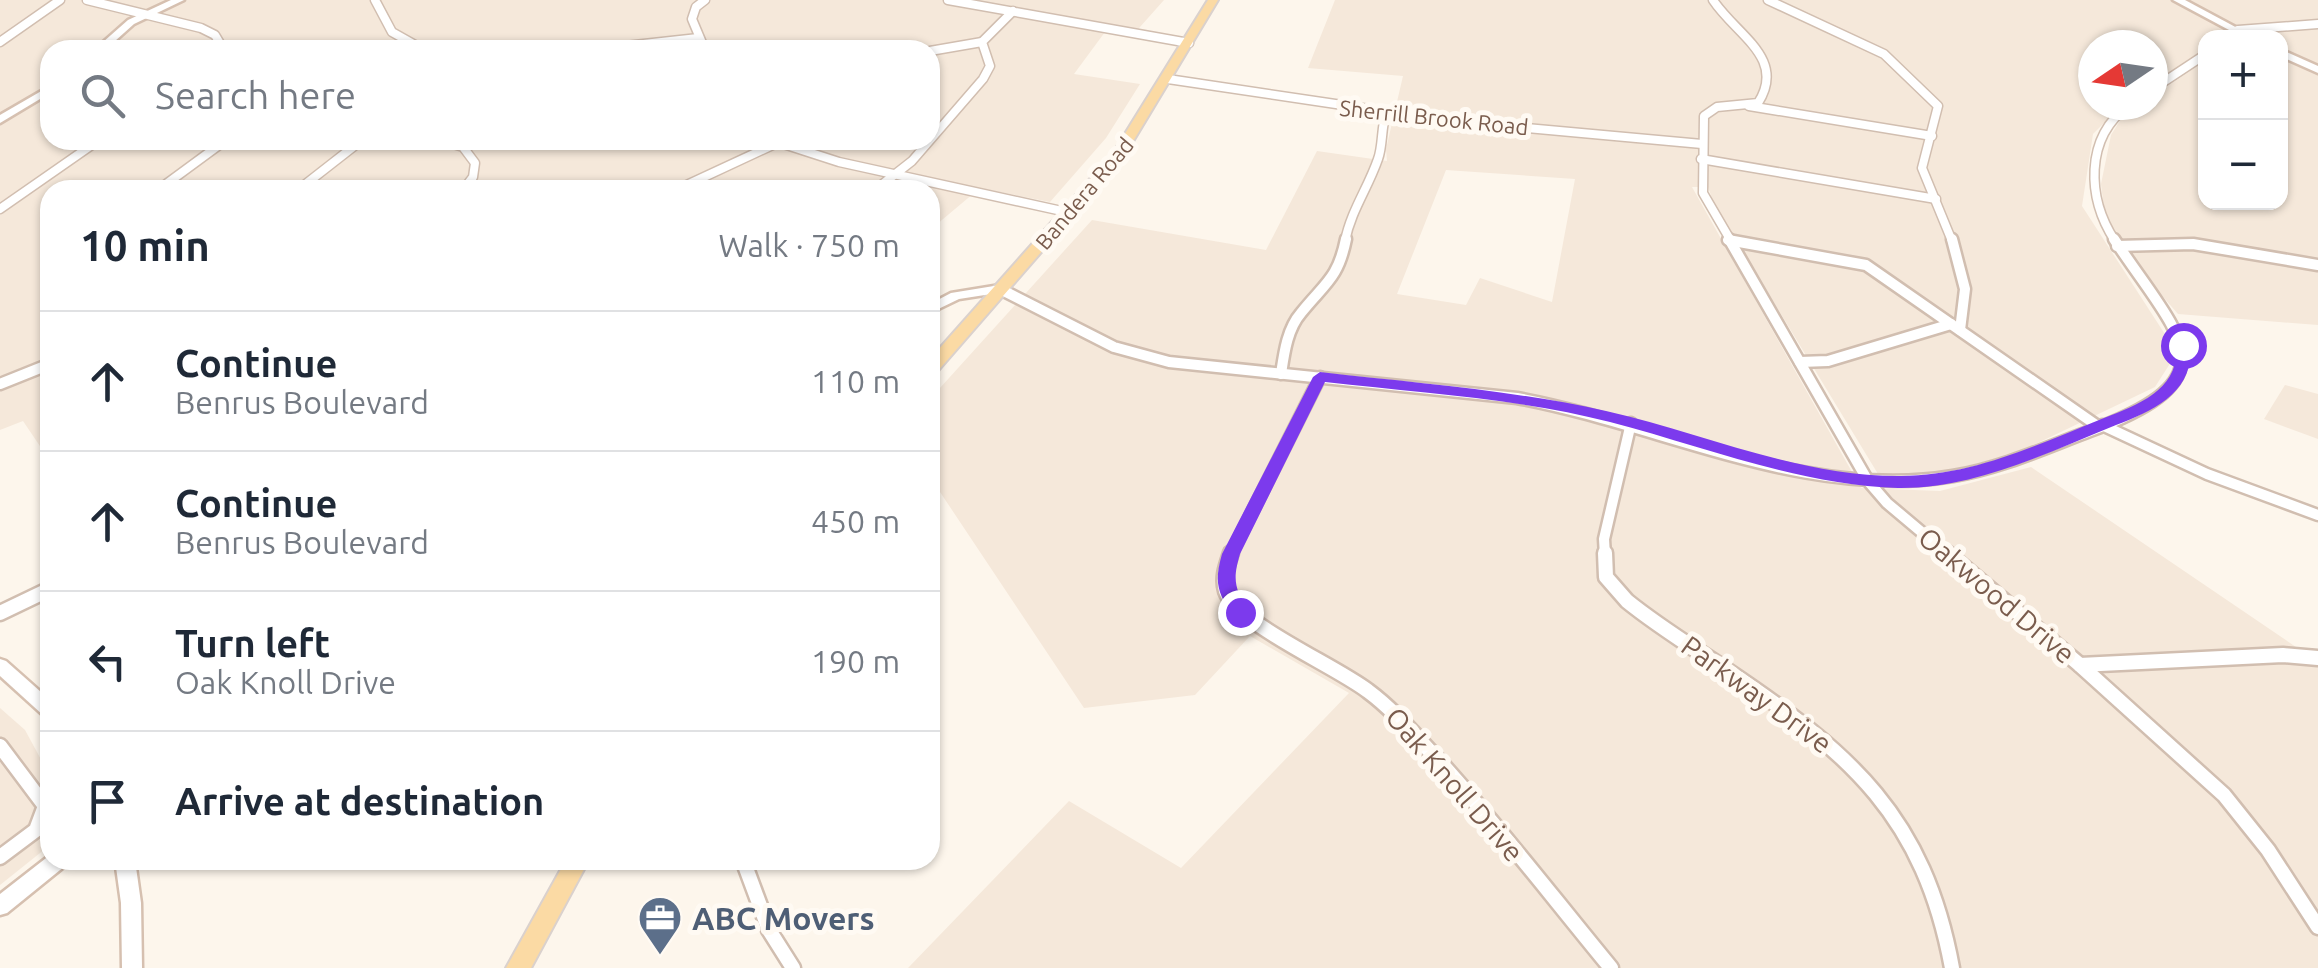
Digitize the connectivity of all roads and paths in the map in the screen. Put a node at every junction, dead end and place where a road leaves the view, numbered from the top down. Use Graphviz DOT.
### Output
graph roads {
  1 [pos="60,0"];
  2 [pos="87,0"];
  3 [pos="179,0"];
  4 [pos="376,0"];
  5 [pos="705,0"];
  6 [pos="948,0"];
  7 [pos="1214,0"];
  8 [pos="1713,0"];
  9 [pos="1768,0"];
  10 [pos="2178,0"];
  11 [pos="1013,11"];
  12 [pos="147,14"];
  13 [pos="2318,24"];
  14 [pos="2231,30"];
  15 [pos="2263,30"];
  16 [pos="698,38"];
  17 [pos="110,40"];
  18 [pos="218,40"];
  19 [pos="406,40"];
  20 [pos="680,40"];
  21 [pos="0,42"];
  22 [pos="982,42"];
  23 [pos="1189,43"];
  24 [pos="940,49"];
  25 [pos="2288,56"];
  26 [pos="2198,59"];
  27 [pos="2318,70"];
  28 [pos="1168,80"];
  29 [pos="2168,80"];
  30 [pos="40,95"];
  31 [pos="1743,106"];
  32 [pos="1386,113"];
  33 [pos="0,120"];
  34 [pos="2114,120"];
  35 [pos="940,126"];
  36 [pos="1932,136"];
  37 [pos="1702,144"];
  38 [pos="85,150"];
  39 [pos="212,150"];
  40 [pos="349,150"];
  41 [pos="461,150"];
  42 [pos="758,150"];
  43 [pos="800,150"];
  44 [pos="920,150"];
  45 [pos="1701,159"];
  46 [pos="899,174"];
  47 [pos="42,180"];
  48 [pos="172,180"];
  49 [pos="311,180"];
  50 [pos="468,180"];
  51 [pos="696,180"];
  52 [pos="890,180"];
  53 [pos="925,180"];
  54 [pos="40,181"];
  55 [pos="940,183"];
  56 [pos="1936,199"];
  57 [pos="0,209"];
  58 [pos="1071,213"];
  59 [pos="1728,240"];
  60 [pos="2118,246"];
  61 [pos="2318,265"];
  62 [pos="1000,289"];
  63 [pos="940,304"];
  64 [pos="1956,327"];
  65 [pos="940,358"];
  66 [pos="1800,362"];
  67 [pos="40,368"];
  68 [pos="1281,374"];
  69 [pos="1320,377"];
  70 [pos="0,384"];
  71 [pos="1631,423"];
  72 [pos="2101,426"];
  73 [pos="1868,480"];
  74 [pos="2318,516"];
  75 [pos="40,594"];
  76 [pos="0,614"];
  77 [pos="2318,658"];
  78 [pos="2080,665"];
  79 [pos="0,666"];
  80 [pos="40,702"];
  81 [pos="0,746"];
  82 [pos="40,799"];
  83 [pos="40,823"];
  84 [pos="0,857"];
  85 [pos="45,870"];
  86 [pos="127,870"];
  87 [pos="572,870"];
  88 [pos="746,870"];
  89 [pos="0,906"];
  90 [pos="2318,927"];
  91 [pos="132,968"];
  92 [pos="518,968"];
  93 [pos="793,968"];
  94 [pos="1611,968"];
  95 [pos="1952,968"];
  1 -- 21 [label="street"];
  2 -- 12 [label="street"];
  3 -- 12 [label="street"];
  4 -- 19 [label="street"];
  5 -- 16 [label="street"];
  6 -- 11 [label="street"];
  7 -- 23 [label="main road, Bandera Road"];
  8 -- 31 [label="street"];
  9 -- 36 [label="street"];
  10 -- 14 [label="street"];
  11 -- 22 [label="street"];
  11 -- 23 [label="street"];
  12 -- 17 [label="street"];
  12 -- 18 [label="street"];
  13 -- 15 [label="street"];
  16 -- 20 [label="street"];
  22 -- 24 [label="street"];
  22 -- 35 [label="street"];
  23 -- 28 [label="main road, Bandera Road"];
  25 -- 27 [label="street"];
  26 -- 29 [label="street"];
  28 -- 32 [label="street, Sherrill Brook Road"];
  28 -- 58 [label="main road, Bandera Road"];
  30 -- 33 [label="street"];
  31 -- 36 [label="street"];
  31 -- 37 [label="street, Oakwood Drive"];
  32 -- 37 [label="street, Sherrill Brook Road"];
  32 -- 68 [label="street"];
  34 -- 60 [label="street"];
  36 -- 56 [label="street"];
  37 -- 45 [label="street, Oakwood Drive"];
  38 -- 47 [label="street"];
  39 -- 48 [label="street"];
  40 -- 49 [label="street"];
  41 -- 50 [label="street"];
  42 -- 51 [label="street"];
  43 -- 46 [label="street"];
  44 -- 46 [label="street"];
  45 -- 56 [label="street"];
  45 -- 59 [label="street, Oakwood Drive"];
  46 -- 52 [label="street"];
  46 -- 53 [label="street"];
  54 -- 57 [label="street"];
  55 -- 58 [label="street"];
  56 -- 64 [label="street"];
  58 -- 62 [label="main road, Bandera Road"];
  59 -- 64 [label="street"];
  59 -- 66 [label="street, Oakwood Drive"];
  60 -- 61 [label="street"];
  60 -- 72 [label="street"];
  62 -- 63 [label="street"];
  62 -- 65 [label="main road, Bandera Road"];
  62 -- 68 [label="street"];
  64 -- 66 [label="street"];
  64 -- 72 [label="street"];
  66 -- 73 [label="street, Oakwood Drive"];
  67 -- 70 [label="street"];
  68 -- 69 [label="street"];
  69 -- 71 [label="street"];
  69 -- 94 [label="street, Oak Knoll Drive"];
  71 -- 73 [label="street"];
  71 -- 95 [label="street, Parkway Drive"];
  72 -- 73 [label="street"];
  72 -- 74 [label="street"];
  73 -- 78 [label="street, Oakwood Drive"];
  75 -- 76 [label="street"];
  77 -- 78 [label="street"];
  78 -- 90 [label="street, Oakwood Drive"];
  79 -- 80 [label="street"];
  81 -- 82 [label="street"];
  83 -- 84 [label="street"];
  85 -- 89 [label="street"];
  86 -- 91 [label="street"];
  87 -- 92 [label="main road"];
  88 -- 93 [label="street"];
}
